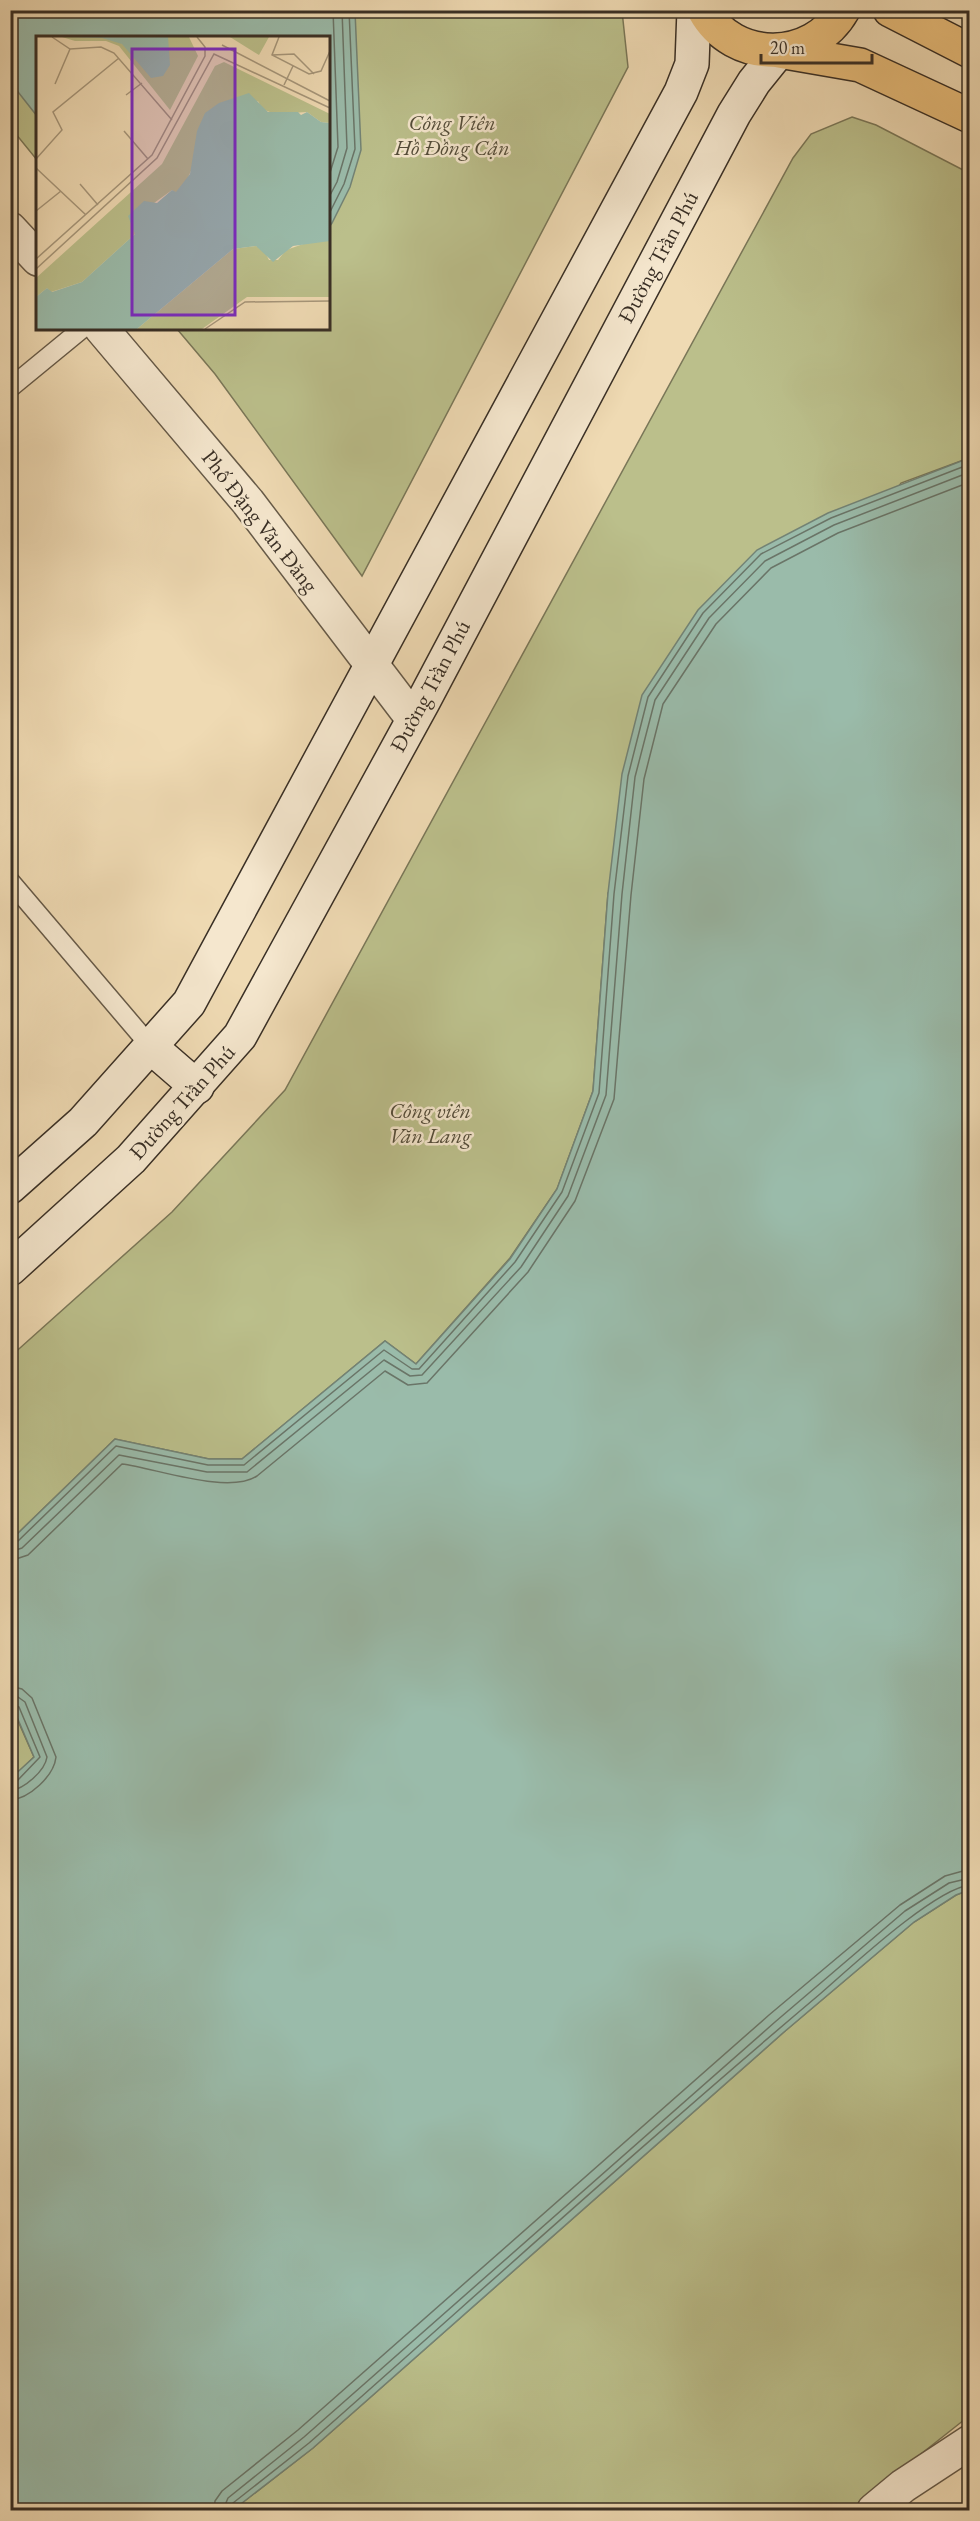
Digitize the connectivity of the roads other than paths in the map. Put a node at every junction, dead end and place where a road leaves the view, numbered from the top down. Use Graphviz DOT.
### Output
graph roads {
  1 [pos="694,10"];
  2 [pos="704,10"];
  3 [pos="843,10"];
  4 [pos="890,10"];
  5 [pos="779,51"];
  6 [pos="969,51"];
  7 [pos="969,116"];
  8 [pos="10,229"];
  9 [pos="36,257"];
  10 [pos="81,330"];
  11 [pos="102,330"];
  12 [pos="10,388"];
  13 [pos="372,666"];
  14 [pos="413,719"];
  15 [pos="10,881"];
  16 [pos="152,1048"];
  17 [pos="197,1087"];
  18 [pos="10,1187"];
  19 [pos="10,1269"];
  20 [pos="969,2442"];
  21 [pos="874,2511"];
  1 -- 13 [label="main road"];
  2 -- 5 [label="main road"];
  3 -- 5 [label="main road"];
  4 -- 6 [label="main road"];
  5 -- 7 [label="main road"];
  5 -- 14 [label="main road, Đường Trần Phú"];
  8 -- 9 [label="main road"];
  10 -- 12 [label="lane"];
  11 -- 13 [label="main road, Phố Đặng Văn Đăng"];
  13 -- 14 [label="main road, Phố Đặng Văn Đăng"];
  13 -- 16 [label="main road"];
  14 -- 17 [label="main road, Đường Trần Phú"];
  15 -- 16 [label="lane"];
  16 -- 17 [label="main road"];
  16 -- 18 [label="main road"];
  17 -- 19 [label="main road, Đường Trần Phú"];
  20 -- 21 [label="main road"];
}
